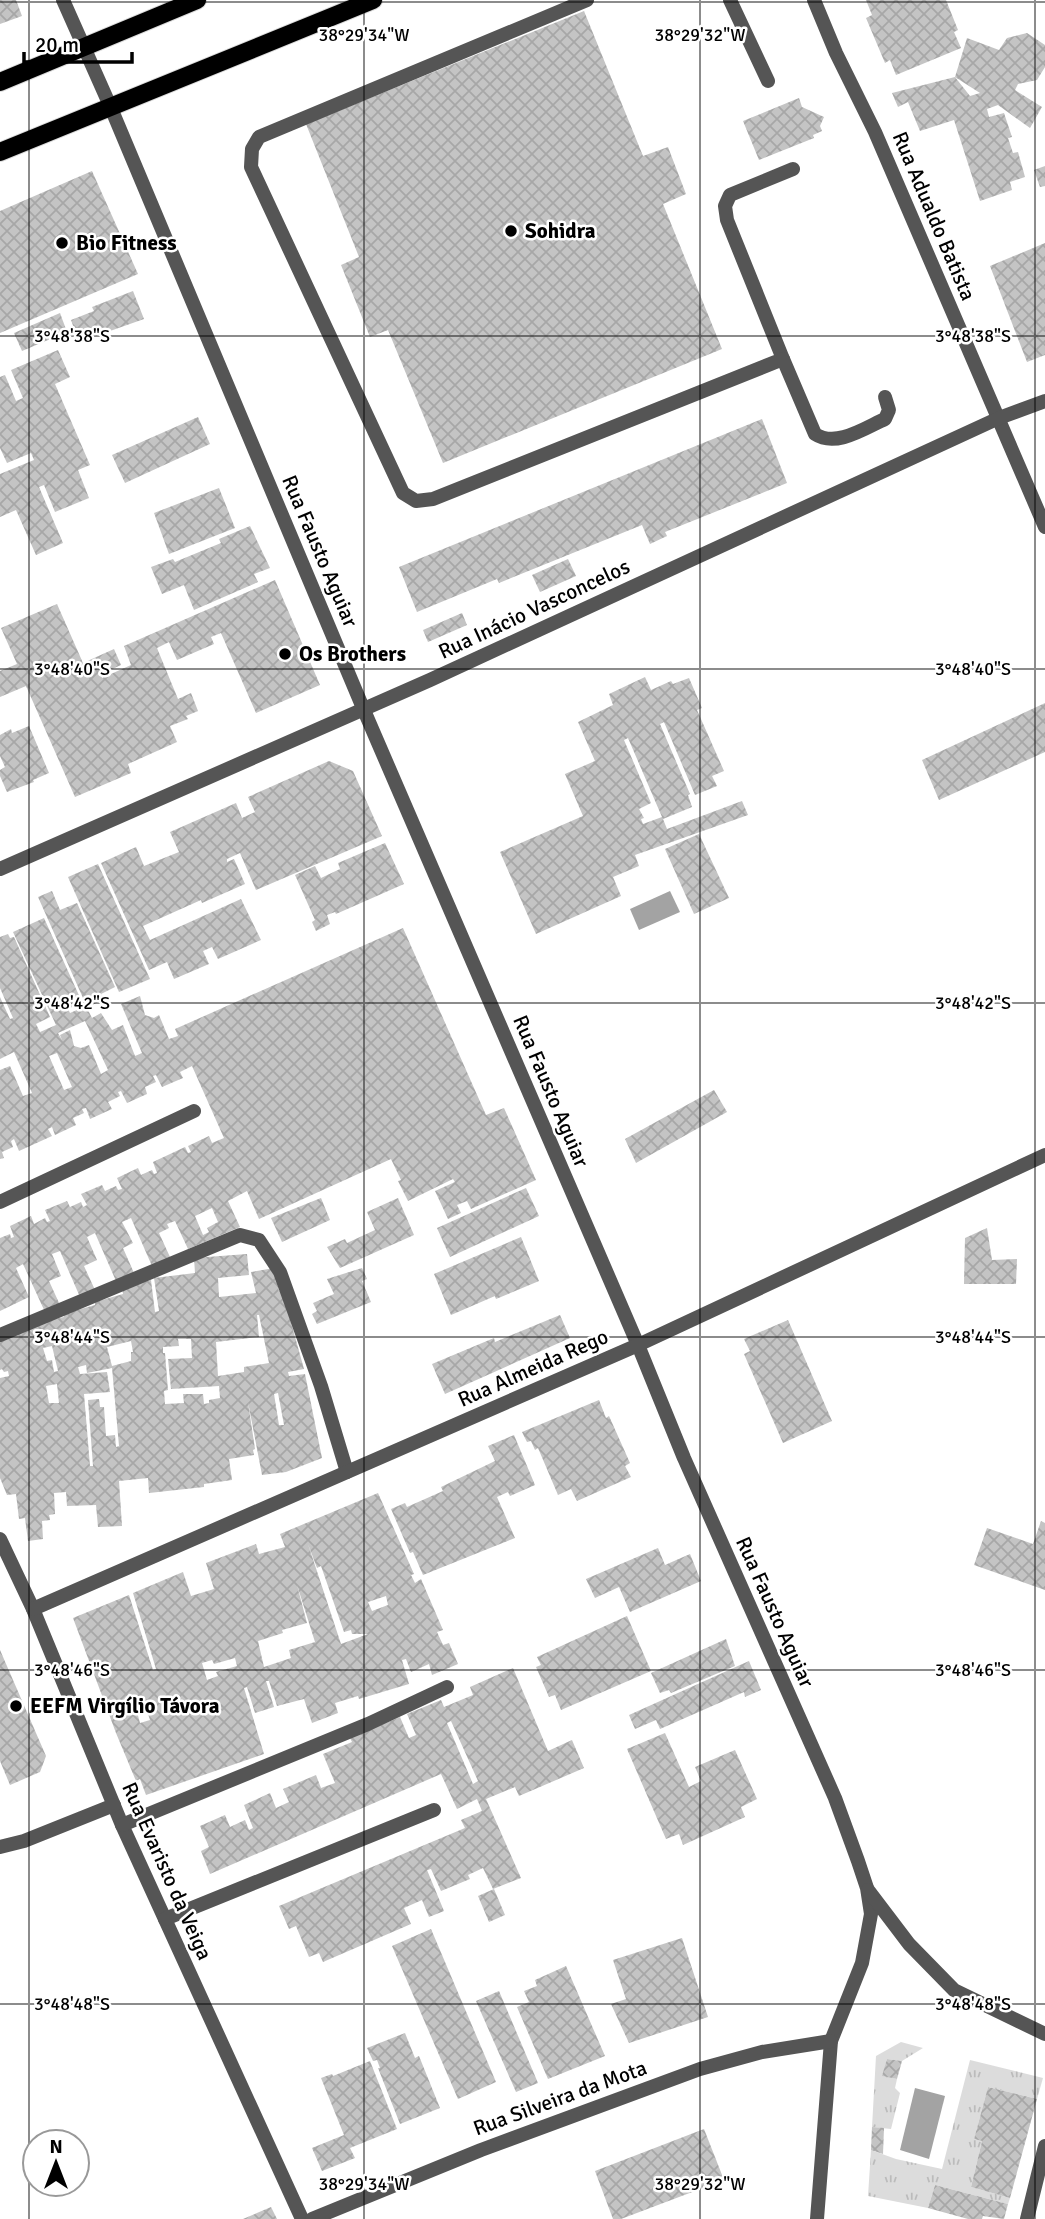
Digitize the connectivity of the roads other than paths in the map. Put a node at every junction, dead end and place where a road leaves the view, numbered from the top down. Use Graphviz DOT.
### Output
graph roads {
  1 [pos="62,0"];
  2 [pos="197,0"];
  3 [pos="373,0"];
  4 [pos="587,0"];
  5 [pos="730,0"];
  6 [pos="814,0"];
  7 [pos="84,48"];
  8 [pos="768,81"];
  9 [pos="0,82"];
  10 [pos="111,108"];
  11 [pos="0,152"];
  12 [pos="793,169"];
  13 [pos="783,359"];
  14 [pos="886,397"];
  15 [pos="1045,401"];
  16 [pos="999,418"];
  17 [pos="1045,527"];
  18 [pos="363,708"];
  19 [pos="0,869"];
  20 [pos="194,1111"];
  21 [pos="1045,1155"];
  22 [pos="0,1202"];
  23 [pos="0,1335"];
  24 [pos="638,1345"];
  25 [pos="347,1472"];
  26 [pos="0,1539"];
  27 [pos="33,1609"];
  28 [pos="447,1686"];
  29 [pos="114,1805"];
  30 [pos="434,1810"];
  31 [pos="122,1825"];
  32 [pos="0,1847"];
  33 [pos="867,1888"];
  34 [pos="165,1919"];
  35 [pos="1045,2034"];
  36 [pos="831,2041"];
  37 [pos="1045,2146"];
  38 [pos="302,2219"];
  39 [pos="312,2219"];
  40 [pos="820,2219"];
  41 [pos="1027,2219"];
  1 -- 7 [label="street, Rua Fausto Aguiar"];
  2 -- 7 [label="main road"];
  3 -- 10 [label="main road"];
  4 -- 13 [label="street"];
  5 -- 8 [label="street"];
  6 -- 16 [label="street, Rua Adualdo Batista"];
  7 -- 9 [label="main road"];
  7 -- 10 [label="street, Rua Fausto Aguiar"];
  10 -- 11 [label="main road"];
  10 -- 18 [label="street, Rua Fausto Aguiar"];
  12 -- 13 [label="street"];
  13 -- 14 [label="street"];
  15 -- 16 [label="street, Rua Inácio Vasconcelos"];
  16 -- 17 [label="street, Rua Adualdo Batista"];
  16 -- 18 [label="street, Rua Inácio Vasconcelos"];
  18 -- 19 [label="street, Rua Inácio Vasconcelos"];
  18 -- 24 [label="street, Rua Fausto Aguiar"];
  20 -- 22 [label="street"];
  21 -- 24 [label="street, Rua Almeida Rego"];
  23 -- 25 [label="street"];
  24 -- 25 [label="street, Rua Almeida Rego"];
  24 -- 33 [label="street, Rua Fausto Aguiar"];
  25 -- 27 [label="street, Rua Almeida Rego"];
  26 -- 27 [label="street, Rua Evaristo da Veiga"];
  27 -- 29 [label="street, Rua Evaristo da Veiga"];
  28 -- 31 [label="street"];
  29 -- 31 [label="street, Rua Evaristo da Veiga"];
  29 -- 32 [label="street"];
  30 -- 34 [label="street"];
  31 -- 34 [label="street, Rua Evaristo da Veiga"];
  33 -- 35 [label="street"];
  33 -- 36 [label="street, Rua Fausto Aguiar"];
  34 -- 38 [label="street, Rua Evaristo da Veiga"];
  36 -- 39 [label="street, Rua Silveira da Mota"];
  36 -- 40 [label="street, Rua Fausto Aguiar"];
  37 -- 41 [label="street"];
}
